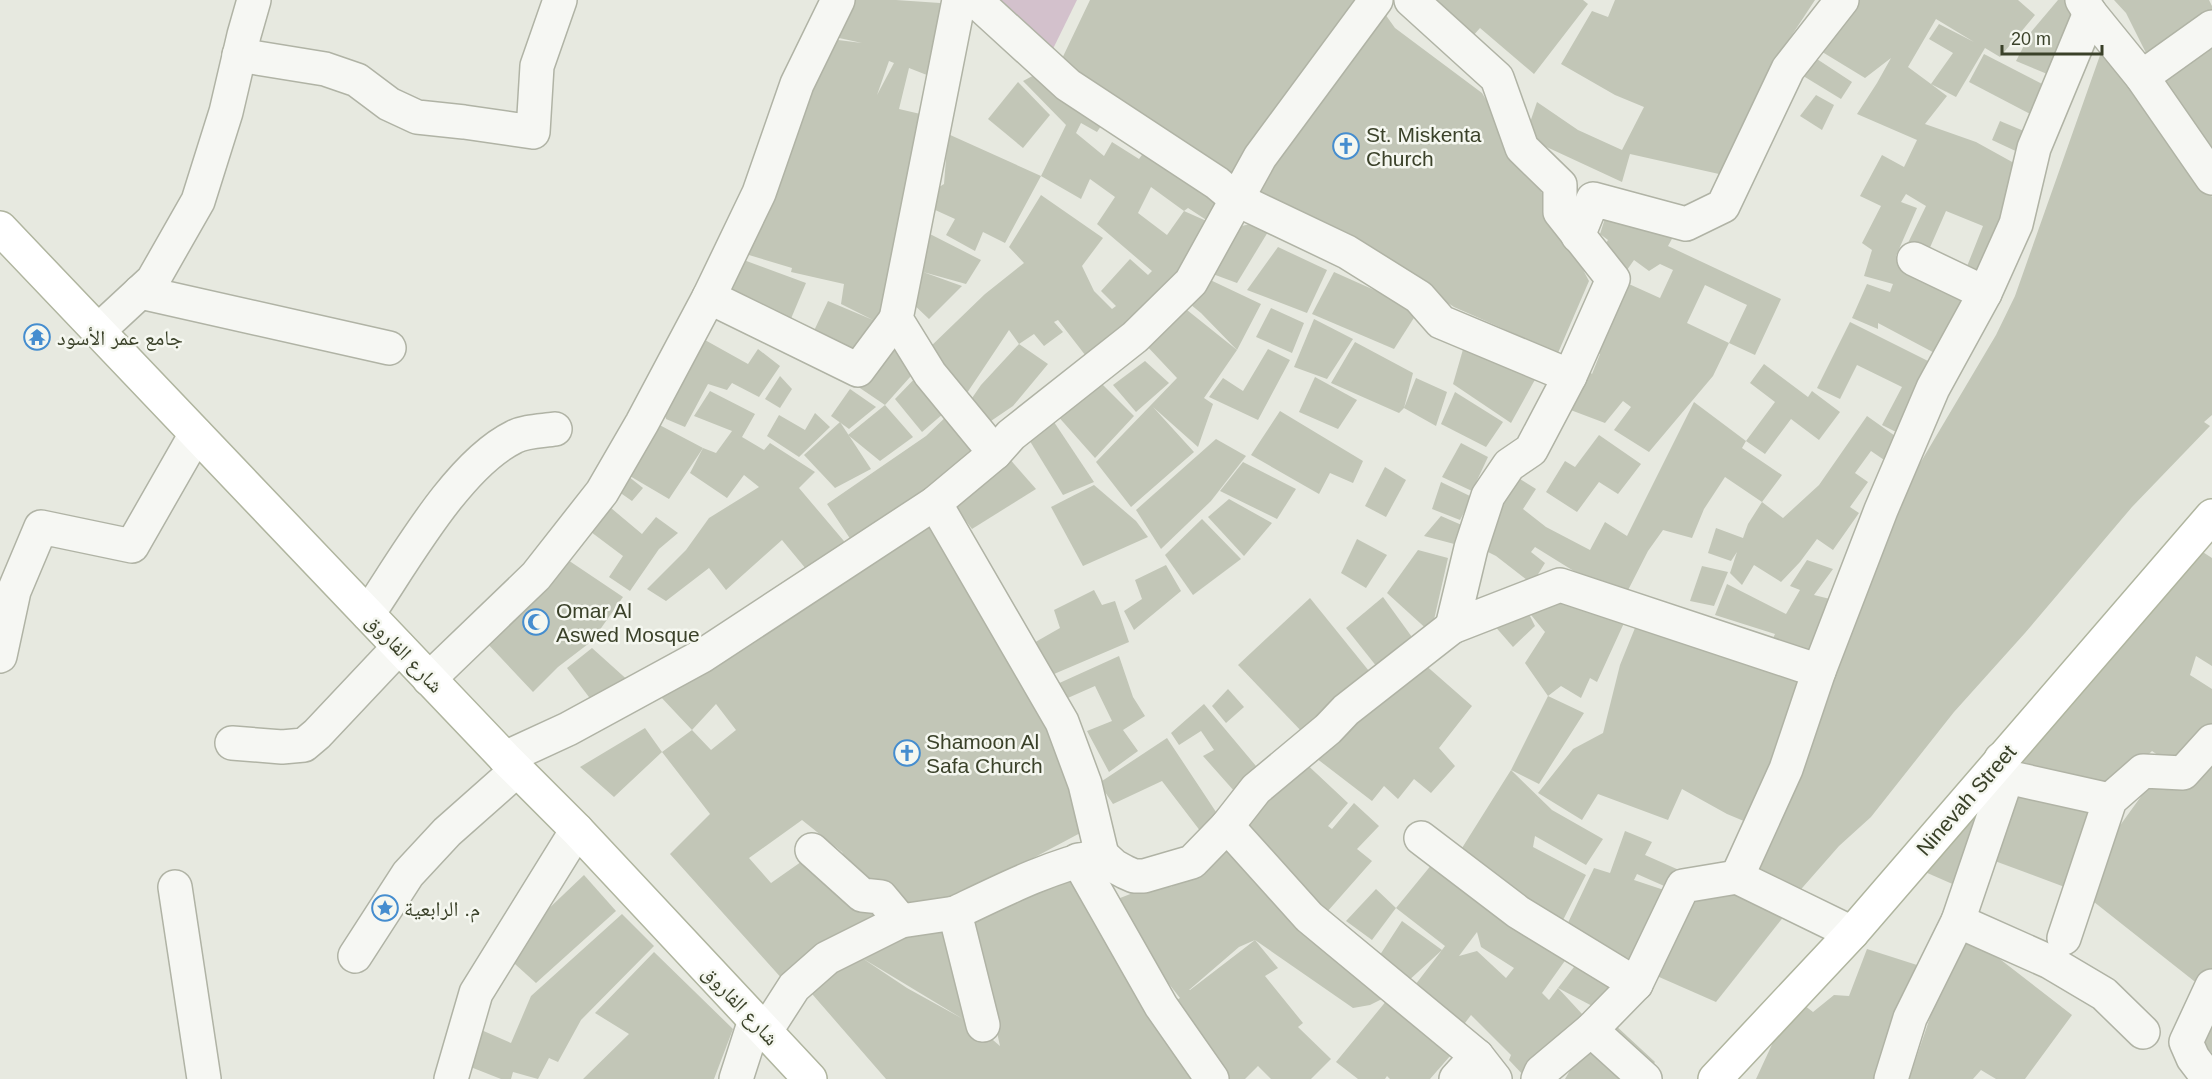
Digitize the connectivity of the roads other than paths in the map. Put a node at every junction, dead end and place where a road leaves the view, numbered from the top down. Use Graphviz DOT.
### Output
graph roads {
  1 [pos="254,0"];
  2 [pos="560,0"];
  3 [pos="838,0"];
  4 [pos="959,0"];
  5 [pos="975,0"];
  6 [pos="1376,0"];
  7 [pos="1411,0"];
  8 [pos="1842,0"];
  9 [pos="2086,7"];
  10 [pos="2212,27"];
  11 [pos="239,55"];
  12 [pos="2142,77"];
  13 [pos="2212,178"];
  14 [pos="1236,199"];
  15 [pos="0,228"];
  16 [pos="1578,236"];
  17 [pos="1914,259"];
  18 [pos="140,292"];
  19 [pos="1985,293"];
  20 [pos="709,297"];
  21 [pos="896,319"];
  22 [pos="99,331"];
  23 [pos="389,348"];
  24 [pos="1570,376"];
  25 [pos="555,429"];
  26 [pos="196,434"];
  27 [pos="995,453"];
  28 [pos="935,503"];
  29 [pos="2212,516"];
  30 [pos="368,614"];
  31 [pos="1452,627"];
  32 [pos="399,647"];
  33 [pos="0,656"];
  34 [pos="1819,671"];
  35 [pos="429,679"];
  36 [pos="2212,741"];
  37 [pos="232,743"];
  38 [pos="511,764"];
  39 [pos="2004,768"];
  40 [pos="2110,800"];
  41 [pos="1227,826"];
  42 [pos="577,830"];
  43 [pos="1421,838"];
  44 [pos="812,850"];
  45 [pos="1090,858"];
  46 [pos="1737,877"];
  47 [pos="174,887"];
  48 [pos="955,913"];
  49 [pos="901,921"];
  50 [pos="1958,921"];
  51 [pos="1852,933"];
  52 [pos="2064,938"];
  53 [pos="355,956"];
  54 [pos="1636,984"];
  55 [pos="2212,986"];
  56 [pos="983,1024"];
  57 [pos="760,1026"];
  58 [pos="1591,1030"];
  59 [pos="2143,1032"];
  60 [pos="1476,1071"];
  61 [pos="204,1079"];
  62 [pos="451,1079"];
  63 [pos="736,1079"];
  64 [pos="810,1079"];
  65 [pos="1212,1079"];
  66 [pos="1538,1079"];
  67 [pos="1645,1079"];
  68 [pos="1715,1079"];
  69 [pos="1891,1079"];
  70 [pos="2209,1079"];
  1 -- 11 [label="street"];
  2 -- 11 [label="street"];
  3 -- 20 [label="street"];
  4 -- 21 [label="street"];
  5 -- 14 [label="street"];
  6 -- 14 [label="street"];
  7 -- 16 [label="street"];
  8 -- 16 [label="street"];
  9 -- 12 [label="street"];
  9 -- 19 [label="street"];
  10 -- 12 [label="street"];
  11 -- 18 [label="street"];
  12 -- 13 [label="street"];
  14 -- 24 [label="street"];
  14 -- 27 [label="street"];
  15 -- 22 [label="main road, شارع الفاروق"];
  16 -- 24 [label="street"];
  17 -- 19 [label="street"];
  18 -- 22 [label="street"];
  18 -- 23 [label="street"];
  19 -- 34 [label="street"];
  20 -- 21 [label="street"];
  20 -- 35 [label="street"];
  21 -- 27 [label="street"];
  22 -- 26 [label="main road, شارع الفاروق"];
  24 -- 31 [label="street"];
  25 -- 30 [label="street"];
  26 -- 30 [label="main road, شارع الفاروق"];
  26 -- 33 [label="street"];
  27 -- 28 [label="street"];
  28 -- 38 [label="street"];
  28 -- 45 [label="street"];
  29 -- 39 [label="main road, Ninevah Street"];
  30 -- 32 [label="main road, شارع الفاروق"];
  31 -- 34 [label="street"];
  31 -- 41 [label="street"];
  32 -- 35 [label="main road, شارع الفاروق"];
  32 -- 37 [label="street"];
  34 -- 46 [label="street"];
  35 -- 38 [label="main road, شارع الفاروق"];
  36 -- 40 [label="street"];
  38 -- 42 [label="main road, شارع الفاروق"];
  38 -- 53 [label="street"];
  39 -- 40 [label="street"];
  39 -- 50 [label="street"];
  39 -- 51 [label="main road, Ninevah Street"];
  40 -- 52 [label="street"];
  41 -- 45 [label="street"];
  41 -- 60 [label="street"];
  42 -- 57 [label="main road, شارع الفاروق"];
  42 -- 62 [label="street"];
  43 -- 54 [label="street"];
  44 -- 49 [label="street"];
  45 -- 48 [label="street"];
  45 -- 65 [label="street"];
  46 -- 51 [label="street"];
  46 -- 54 [label="street"];
  47 -- 61 [label="street"];
  48 -- 49 [label="street"];
  48 -- 56 [label="street"];
  49 -- 57 [label="street"];
  50 -- 59 [label="street"];
  50 -- 69 [label="street"];
  51 -- 68 [label="main road, Ninevah Street"];
  54 -- 58 [label="street"];
  55 -- 70 [label="street"];
  57 -- 63 [label="street"];
  57 -- 64 [label="main road, شارع الفاروق"];
  58 -- 66 [label="street"];
  58 -- 67 [label="street"];
}
